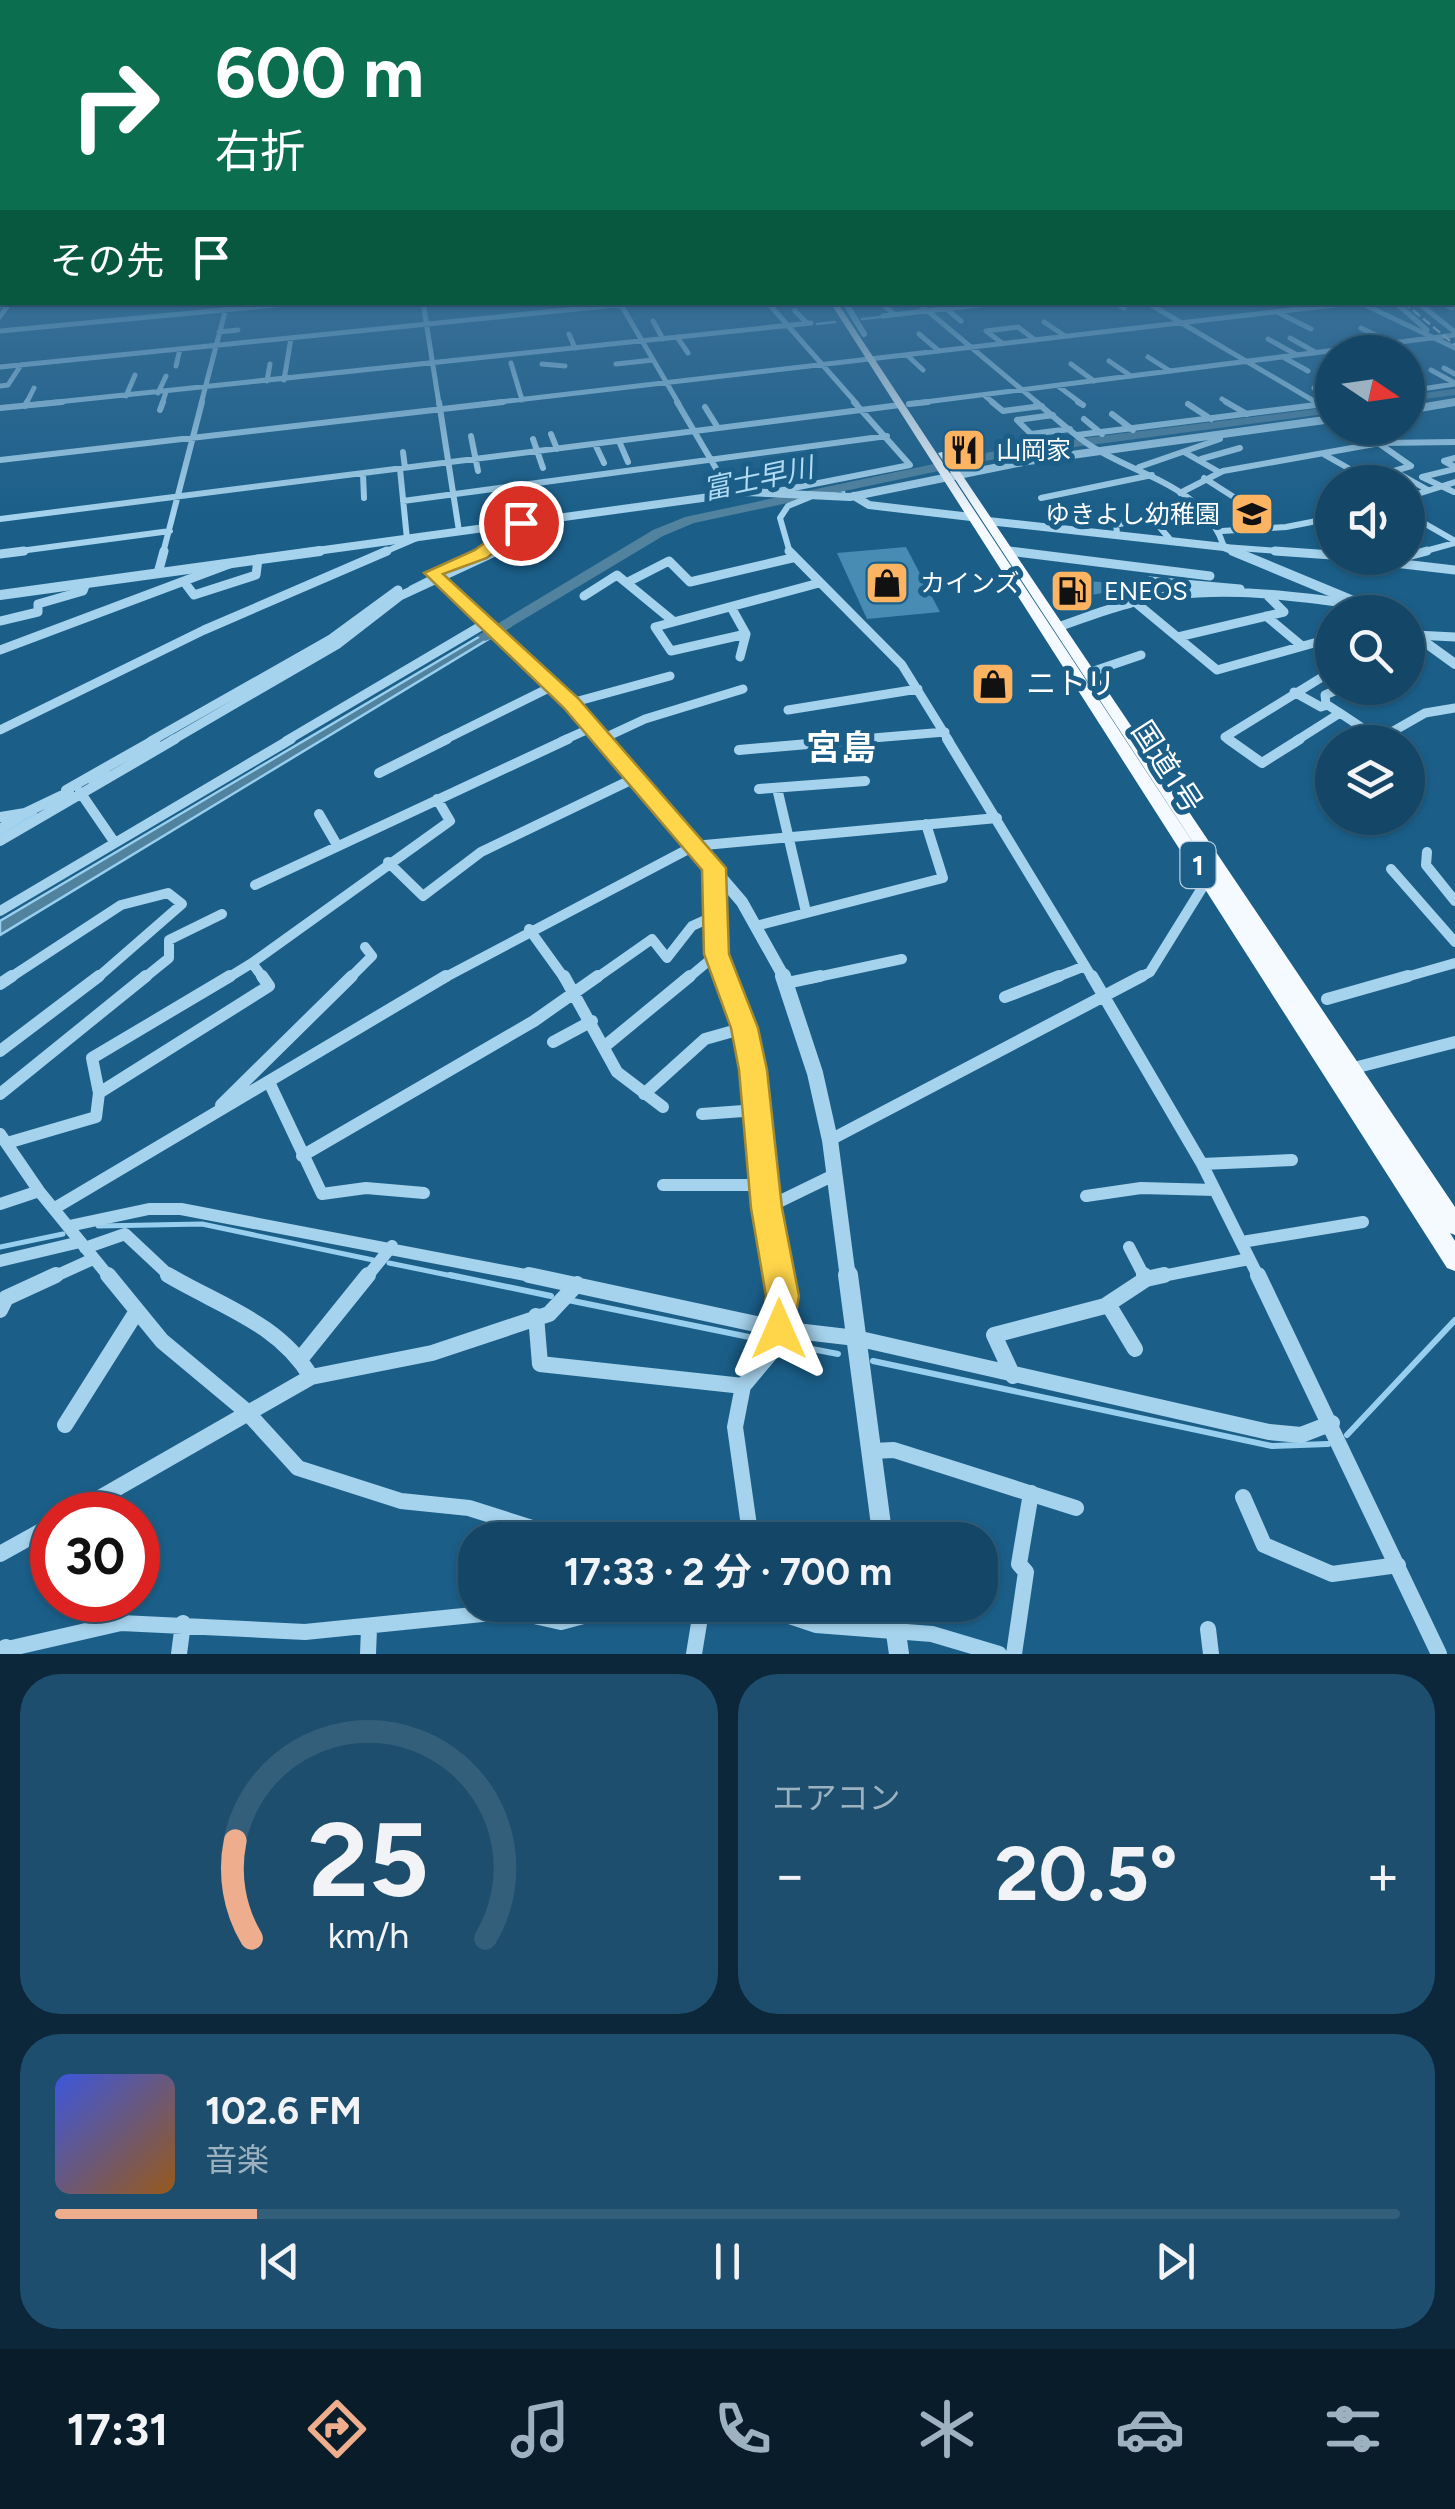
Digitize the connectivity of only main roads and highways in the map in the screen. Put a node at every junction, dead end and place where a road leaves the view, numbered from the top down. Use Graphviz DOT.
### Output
graph roads {
  1 [pos="876,361"];
  2 [pos="980,519"];
  3 [pos="1455,1225"];
  4 [pos="1455,1260"];
  1 -- 2 [label="highway, 国道1号 / 1"];
  2 -- 3 [label="highway, 国道1号 / 1"];
  2 -- 4 [label="highway, 国道1号 / 1"];
}
